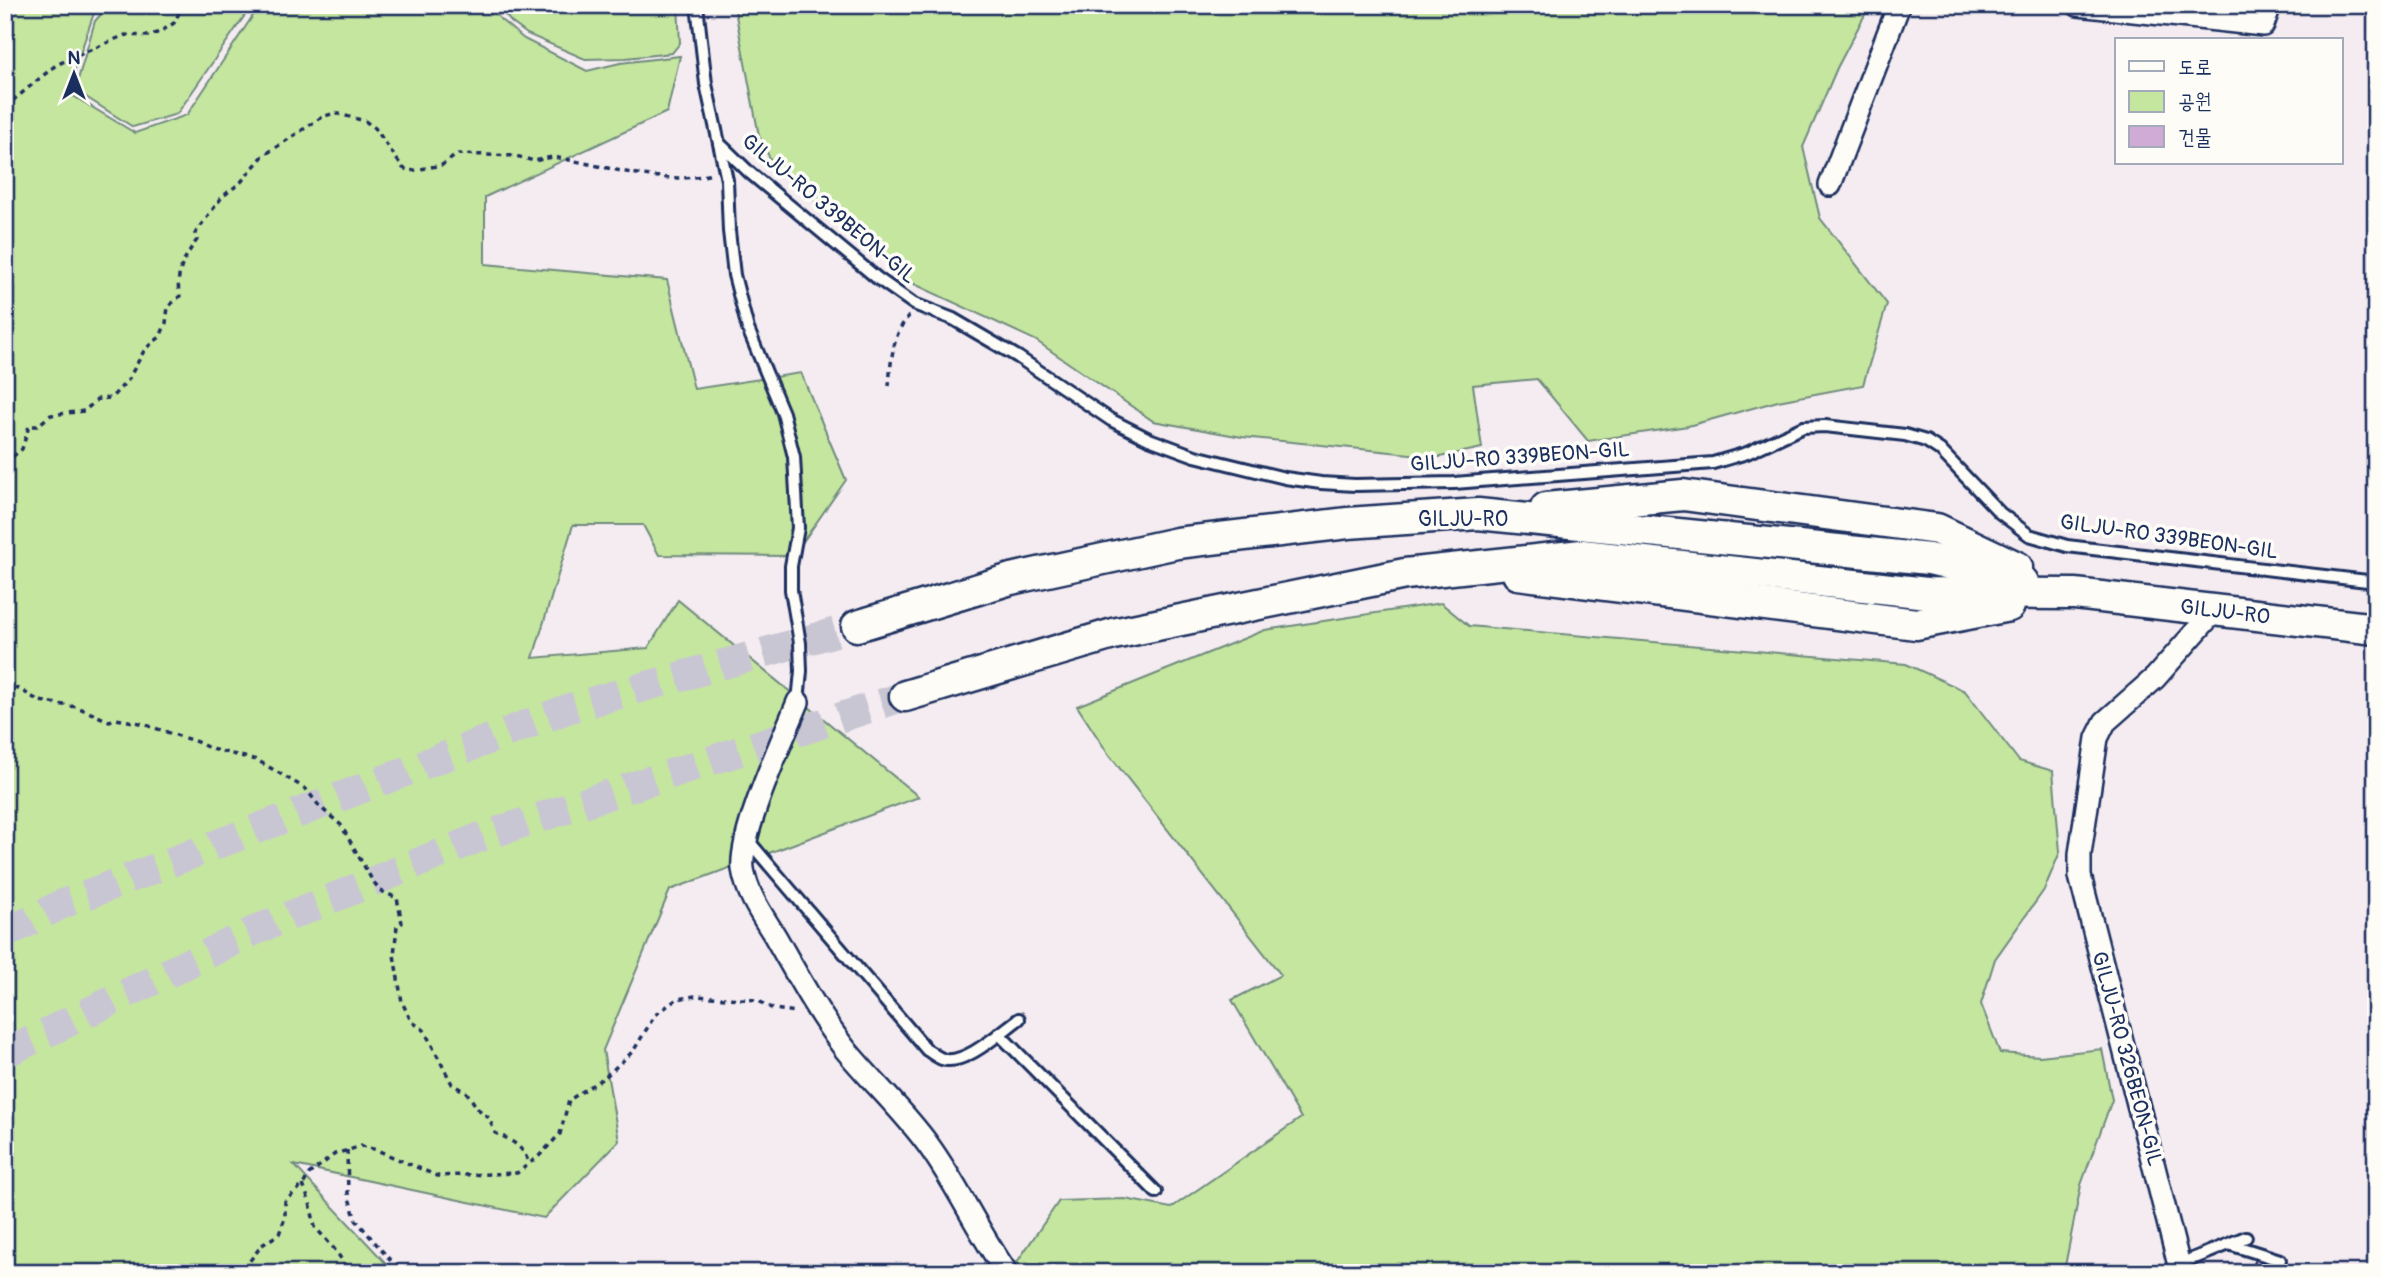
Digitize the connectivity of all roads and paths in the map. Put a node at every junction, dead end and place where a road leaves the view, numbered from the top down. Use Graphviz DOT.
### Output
graph roads {
  1 [pos="183,5"];
  2 [pos="697,5"];
  3 [pos="1899,5"];
  4 [pos="2078,5"];
  5 [pos="2267,15"];
  6 [pos="5,107"];
  7 [pos="719,143"];
  8 [pos="724,169"];
  9 [pos="1830,185"];
  10 [pos="926,309"];
  11 [pos="889,386"];
  12 [pos="5,463"];
  13 [pos="1478,514"];
  14 [pos="2376,582"];
  15 [pos="2075,594"];
  16 [pos="2215,610"];
  17 [pos="857,626"];
  18 [pos="2376,629"];
  19 [pos="5,684"];
  20 [pos="905,696"];
  21 [pos="798,702"];
  22 [pos="747,839"];
  23 [pos="816,1009"];
  24 [pos="1019,1018"];
  25 [pos="999,1034"];
  26 [pos="348,1150"];
  27 [pos="529,1164"];
  28 [pos="303,1185"];
  29 [pos="1156,1192"];
  30 [pos="2246,1237"];
  31 [pos="2229,1244"];
  32 [pos="2280,1260"];
  33 [pos="2180,1268"];
  34 [pos="215,1273"];
  35 [pos="345,1273"];
  36 [pos="401,1273"];
  37 [pos="1007,1273"];
  1 -- 6 [label="path"];
  2 -- 7 [label="lane"];
  3 -- 9 [label="street"];
  4 -- 5 [label="street"];
  7 -- 8 [label="lane"];
  7 -- 10 [label="lane, GILJU-RO 339BEON-GIL"];
  8 -- 12 [label="path"];
  8 -- 21 [label="lane"];
  10 -- 11 [label="path"];
  10 -- 14 [label="lane, GILJU-RO 339BEON-GIL"];
  13 -- 15 [label="main road, GILJU-RO"];
  13 -- 15 [label="main road"];
  13 -- 17 [label="main road, GILJU-RO"];
  15 -- 16 [label="main road, GILJU-RO"];
  15 -- 20 [label="main road"];
  16 -- 18 [label="main road, GILJU-RO"];
  16 -- 33 [label="street, GILJU-RO 326BEON-GIL"];
  19 -- 27 [label="path"];
  21 -- 22 [label="street"];
  22 -- 23 [label="street"];
  22 -- 25 [label="lane"];
  23 -- 27 [label="path"];
  23 -- 37 [label="street"];
  24 -- 25 [label="lane"];
  25 -- 29 [label="lane"];
  26 -- 27 [label="path"];
  26 -- 28 [label="path"];
  26 -- 36 [label="path"];
  28 -- 34 [label="path"];
  28 -- 35 [label="path"];
  30 -- 31 [label="lane"];
  31 -- 32 [label="lane"];
  31 -- 33 [label="lane"];
}
